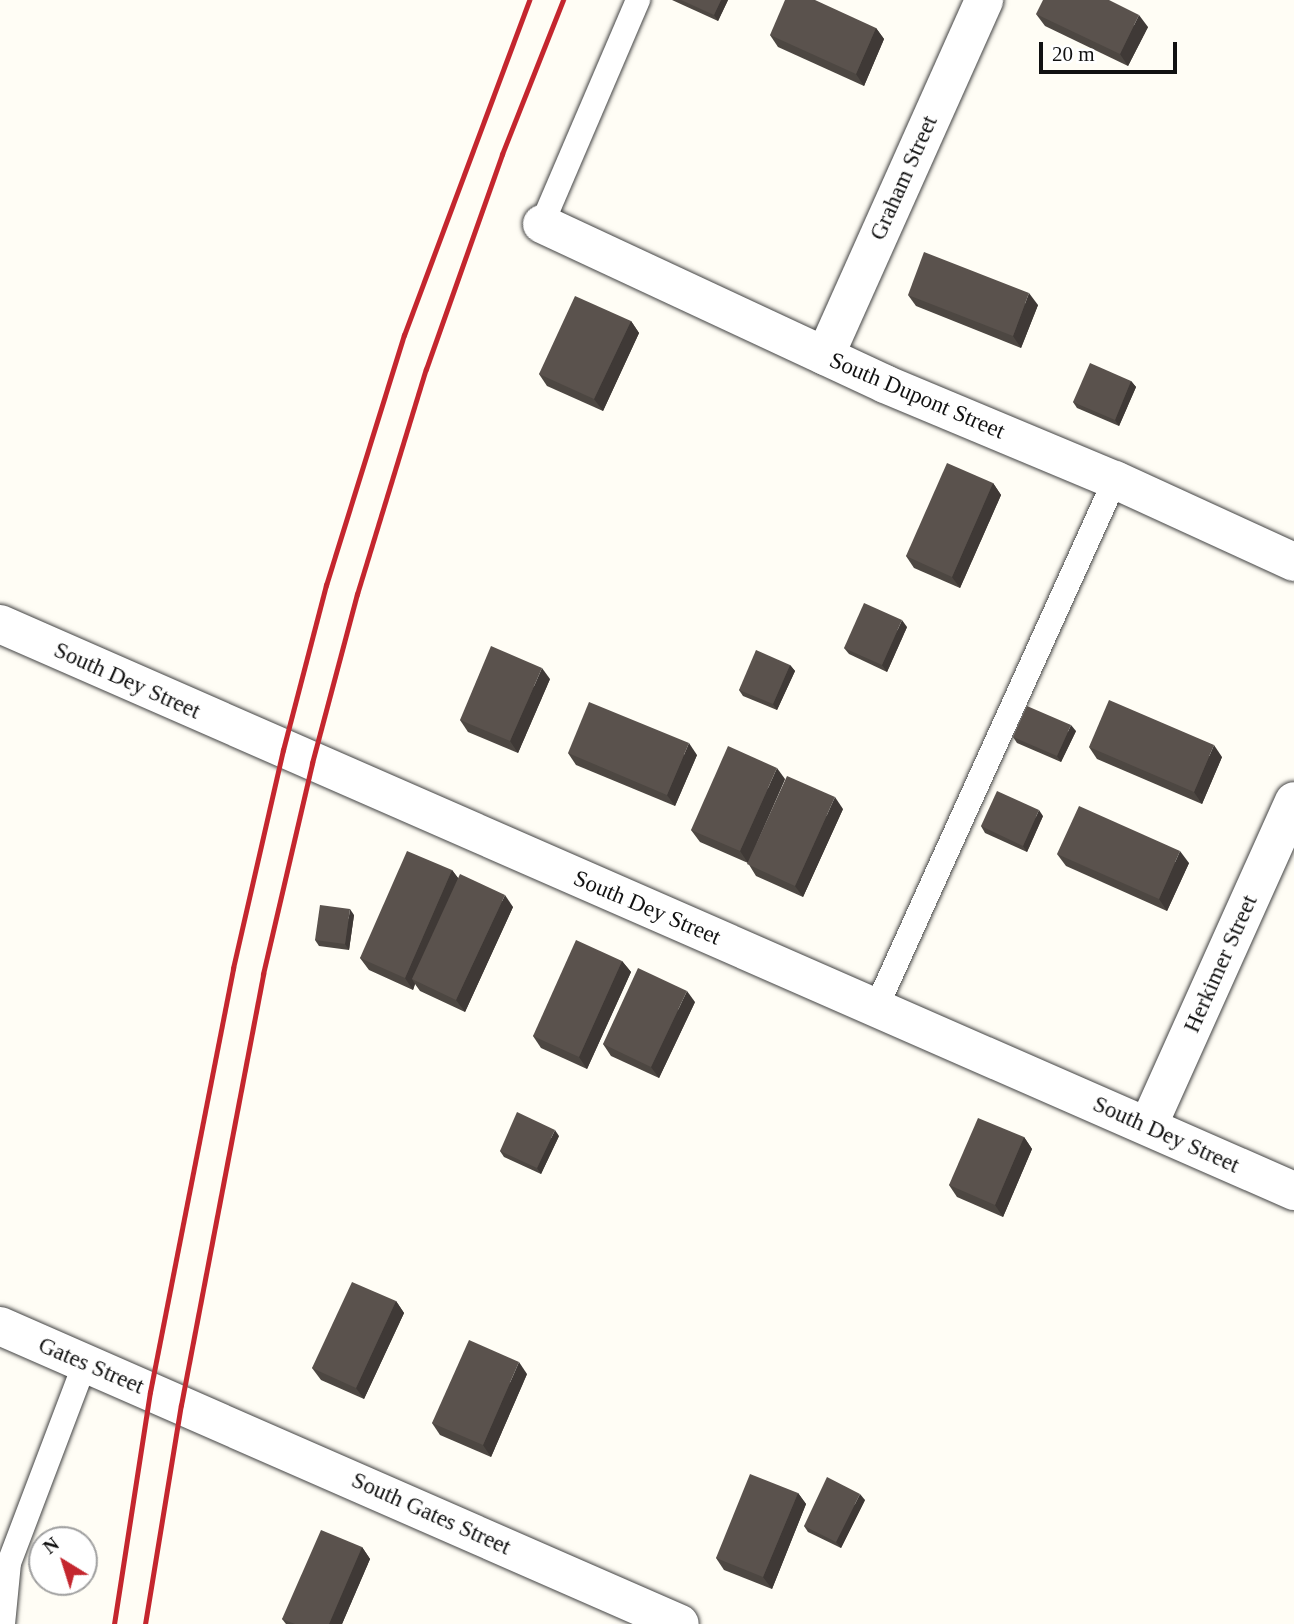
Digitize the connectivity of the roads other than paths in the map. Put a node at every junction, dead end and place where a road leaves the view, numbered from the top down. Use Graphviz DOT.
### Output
graph roads {
  1 [pos="638,0"];
  2 [pos="984,0"];
  3 [pos="542,224"];
  4 [pos="825,356"];
  5 [pos="1115,480"];
  6 [pos="1294,562"];
  7 [pos="0,624"];
  8 [pos="1294,801"];
  9 [pos="876,1008"];
  10 [pos="1148,1126"];
  11 [pos="1294,1191"];
  12 [pos="0,1326"];
  13 [pos="85,1363"];
  14 [pos="181,1405"];
  15 [pos="3,1624"];
  16 [pos="680,1624"];
  1 -- 3 [label="lane"];
  2 -- 4 [label="street, Graham Street"];
  3 -- 4 [label="street, South Dupont Street"];
  4 -- 5 [label="street, South Dupont Street"];
  5 -- 6 [label="street, South Dupont Street"];
  5 -- 9 [label="lane"];
  7 -- 9 [label="street, South Dey Street"];
  8 -- 10 [label="street, Herkimer Street"];
  9 -- 10 [label="street, South Dey Street"];
  10 -- 11 [label="street, South Dey Street"];
  12 -- 13 [label="street, Gates Street"];
  13 -- 14 [label="street, Gates Street"];
  13 -- 15 [label="lane"];
  14 -- 16 [label="street, South Gates Street"];
}
